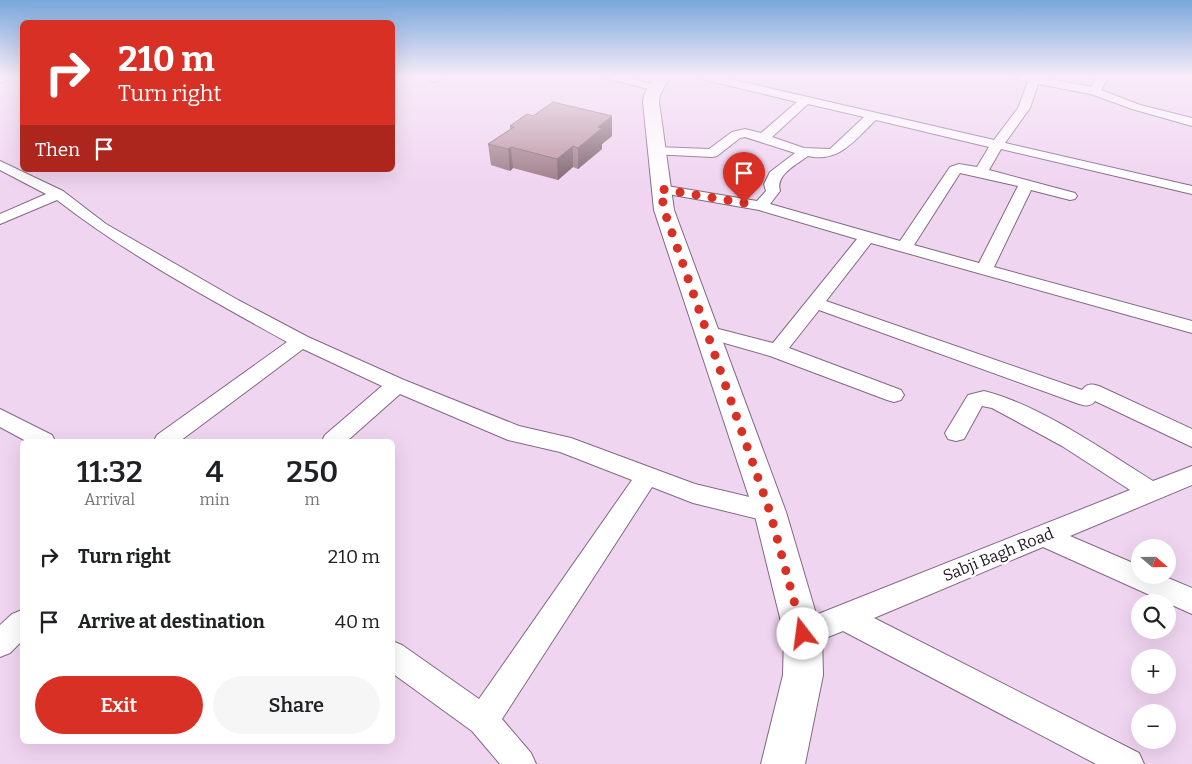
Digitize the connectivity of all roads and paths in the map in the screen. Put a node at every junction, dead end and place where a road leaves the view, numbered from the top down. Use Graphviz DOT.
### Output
graph roads {
  1 [pos="653,112"];
  2 [pos="793,112"];
  3 [pos="853,112"];
  4 [pos="1021,112"];
  5 [pos="1153,112"];
  6 [pos="873,116"];
  7 [pos="1192,122"];
  8 [pos="763,138"];
  9 [pos="997,145"];
  10 [pos="656,151"];
  11 [pos="807,151"];
  12 [pos="0,165"];
  13 [pos="981,172"];
  14 [pos="1026,184"];
  15 [pos="661,189"];
  16 [pos="1192,190"];
  17 [pos="58,194"];
  18 [pos="1070,196"];
  19 [pos="761,206"];
  20 [pos="0,219"];
  21 [pos="867,237"];
  22 [pos="905,246"];
  23 [pos="984,270"];
  24 [pos="815,304"];
  25 [pos="1192,327"];
  26 [pos="707,332"];
  27 [pos="301,341"];
  28 [pos="777,351"];
  29 [pos="397,386"];
  30 [pos="894,395"];
  31 [pos="0,417"];
  32 [pos="956,433"];
  33 [pos="40,439"];
  34 [pos="168,439"];
  35 [pos="335,439"];
  36 [pos="1192,439"];
  37 [pos="1192,475"];
  38 [pos="647,476"];
  39 [pos="1150,492"];
  40 [pos="770,512"];
  41 [pos="1044,536"];
  42 [pos="1192,601"];
  43 [pos="844,617"];
  44 [pos="20,625"];
  45 [pos="803,634"];
  46 [pos="0,643"];
  47 [pos="395,657"];
  48 [pos="483,720"];
  49 [pos="520,764"];
  50 [pos="783,764"];
  51 [pos="1128,764"];
  1 -- 10 [label="main road"];
  2 -- 8 [label="street"];
  3 -- 6 [label="street"];
  4 -- 9 [label="street"];
  5 -- 7 [label="street"];
  6 -- 9 [label="street"];
  6 -- 11 [label="street"];
  8 -- 10 [label="street"];
  8 -- 11 [label="street"];
  9 -- 13 [label="street"];
  9 -- 16 [label="street"];
  10 -- 15 [label="main road"];
  11 -- 19 [label="street"];
  12 -- 17 [label="street"];
  13 -- 14 [label="street"];
  13 -- 22 [label="street"];
  14 -- 18 [label="street"];
  14 -- 23 [label="street"];
  15 -- 19 [label="street"];
  15 -- 26 [label="main road"];
  17 -- 20 [label="street"];
  17 -- 27 [label="street"];
  19 -- 21 [label="street"];
  21 -- 22 [label="street"];
  21 -- 24 [label="street"];
  22 -- 23 [label="street"];
  23 -- 25 [label="street"];
  24 -- 28 [label="street"];
  24 -- 36 [label="street"];
  26 -- 28 [label="street"];
  26 -- 40 [label="main road"];
  27 -- 29 [label="street"];
  27 -- 34 [label="street"];
  28 -- 30 [label="street"];
  29 -- 35 [label="street"];
  29 -- 38 [label="street"];
  31 -- 33 [label="street"];
  32 -- 39 [label="street"];
  37 -- 39 [label="street, Sabji Bagh Road"];
  38 -- 40 [label="street"];
  38 -- 48 [label="street"];
  39 -- 41 [label="street, Sabji Bagh Road"];
  40 -- 45 [label="main road"];
  41 -- 42 [label="street"];
  41 -- 43 [label="street, Sabji Bagh Road"];
  43 -- 45 [label="street, Sabji Bagh Road"];
  43 -- 51 [label="street"];
  44 -- 46 [label="street"];
  45 -- 50 [label="main road"];
  47 -- 48 [label="street"];
  48 -- 49 [label="street"];
}
